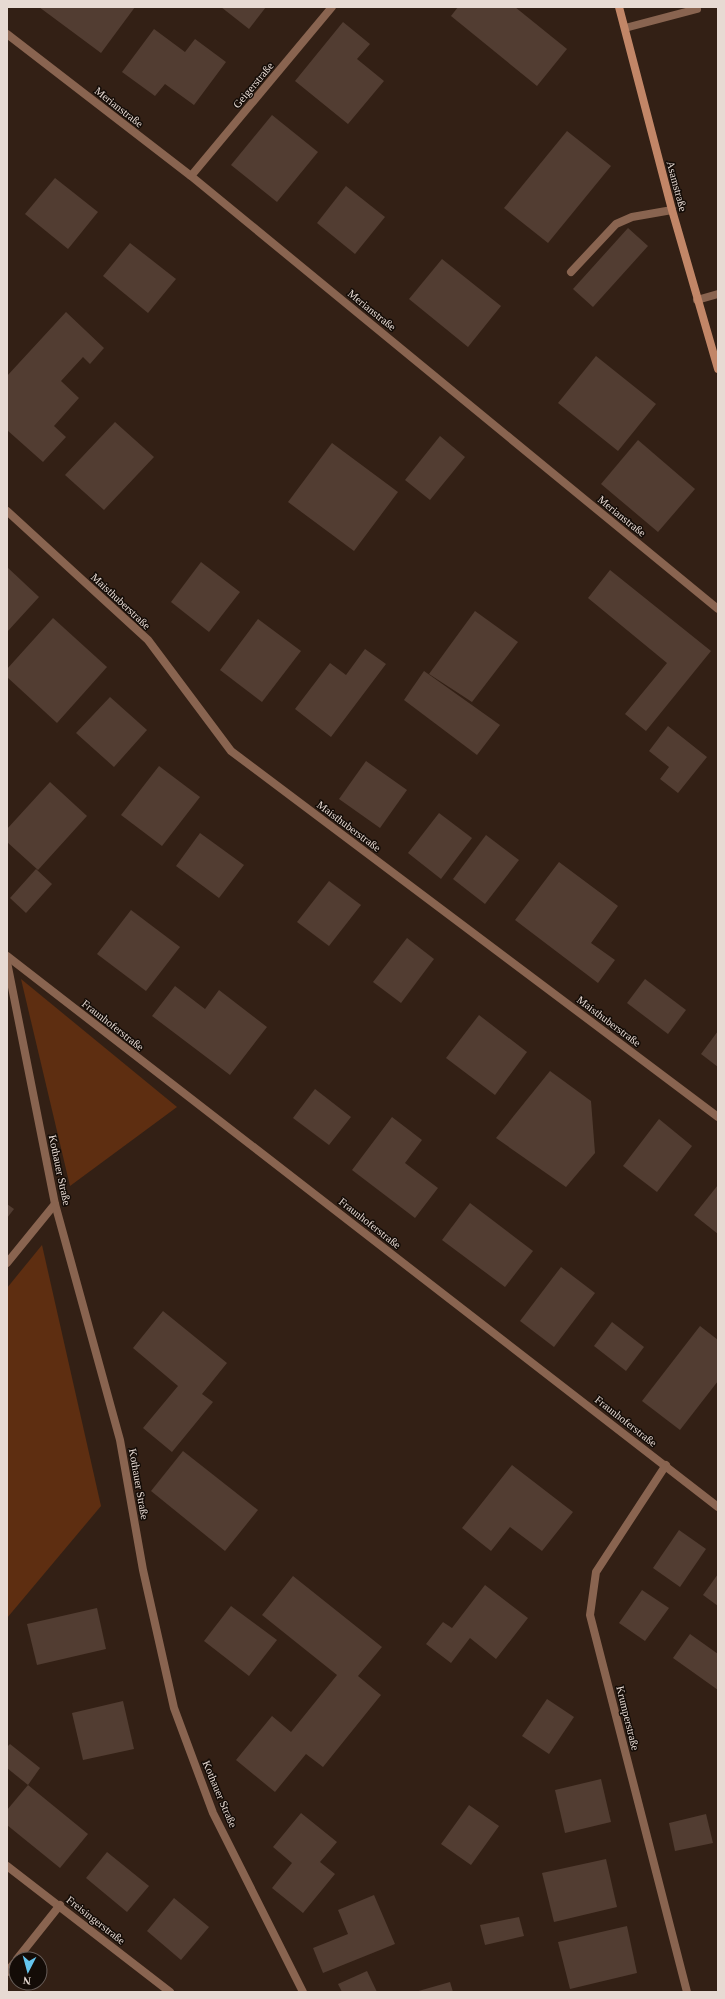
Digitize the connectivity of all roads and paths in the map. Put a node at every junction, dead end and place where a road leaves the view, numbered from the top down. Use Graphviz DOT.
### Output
graph roads {
  1 [pos="332,7"];
  2 [pos="619,7"];
  3 [pos="696,7"];
  4 [pos="625,28"];
  5 [pos="7,34"];
  6 [pos="191,176"];
  7 [pos="672,210"];
  8 [pos="572,272"];
  9 [pos="718,294"];
  10 [pos="697,300"];
  11 [pos="718,369"];
  12 [pos="7,511"];
  13 [pos="718,609"];
  14 [pos="7,956"];
  15 [pos="7,962"];
  16 [pos="718,1116"];
  17 [pos="55,1204"];
  18 [pos="7,1263"];
  19 [pos="666,1466"];
  20 [pos="718,1507"];
  21 [pos="7,1866"];
  22 [pos="60,1906"];
  23 [pos="24,1951"];
  24 [pos="170,1992"];
  25 [pos="302,1992"];
  26 [pos="687,1992"];
  1 -- 6 [label="street, Geigerstraße"];
  2 -- 4 [label="street, Asamstraße"];
  3 -- 4 [label="street"];
  4 -- 7 [label="street, Asamstraße"];
  5 -- 6 [label="street, Merianstraße"];
  6 -- 13 [label="street, Merianstraße"];
  7 -- 8 [label="street"];
  7 -- 10 [label="street, Asamstraße"];
  9 -- 10 [label="street"];
  10 -- 11 [label="street, Asamstraße"];
  12 -- 16 [label="street, Maisthuberstraße"];
  14 -- 19 [label="street, Fraunhoferstraße"];
  15 -- 17 [label="street, Kothauer Straße"];
  17 -- 18 [label="street"];
  17 -- 25 [label="street, Kothauer Straße"];
  19 -- 20 [label="street, Fraunhoferstraße"];
  19 -- 26 [label="street, Krumperstraße"];
  21 -- 22 [label="street, Freisingerstraße"];
  22 -- 23 [label="street"];
  22 -- 24 [label="street, Freisingerstraße"];
}
